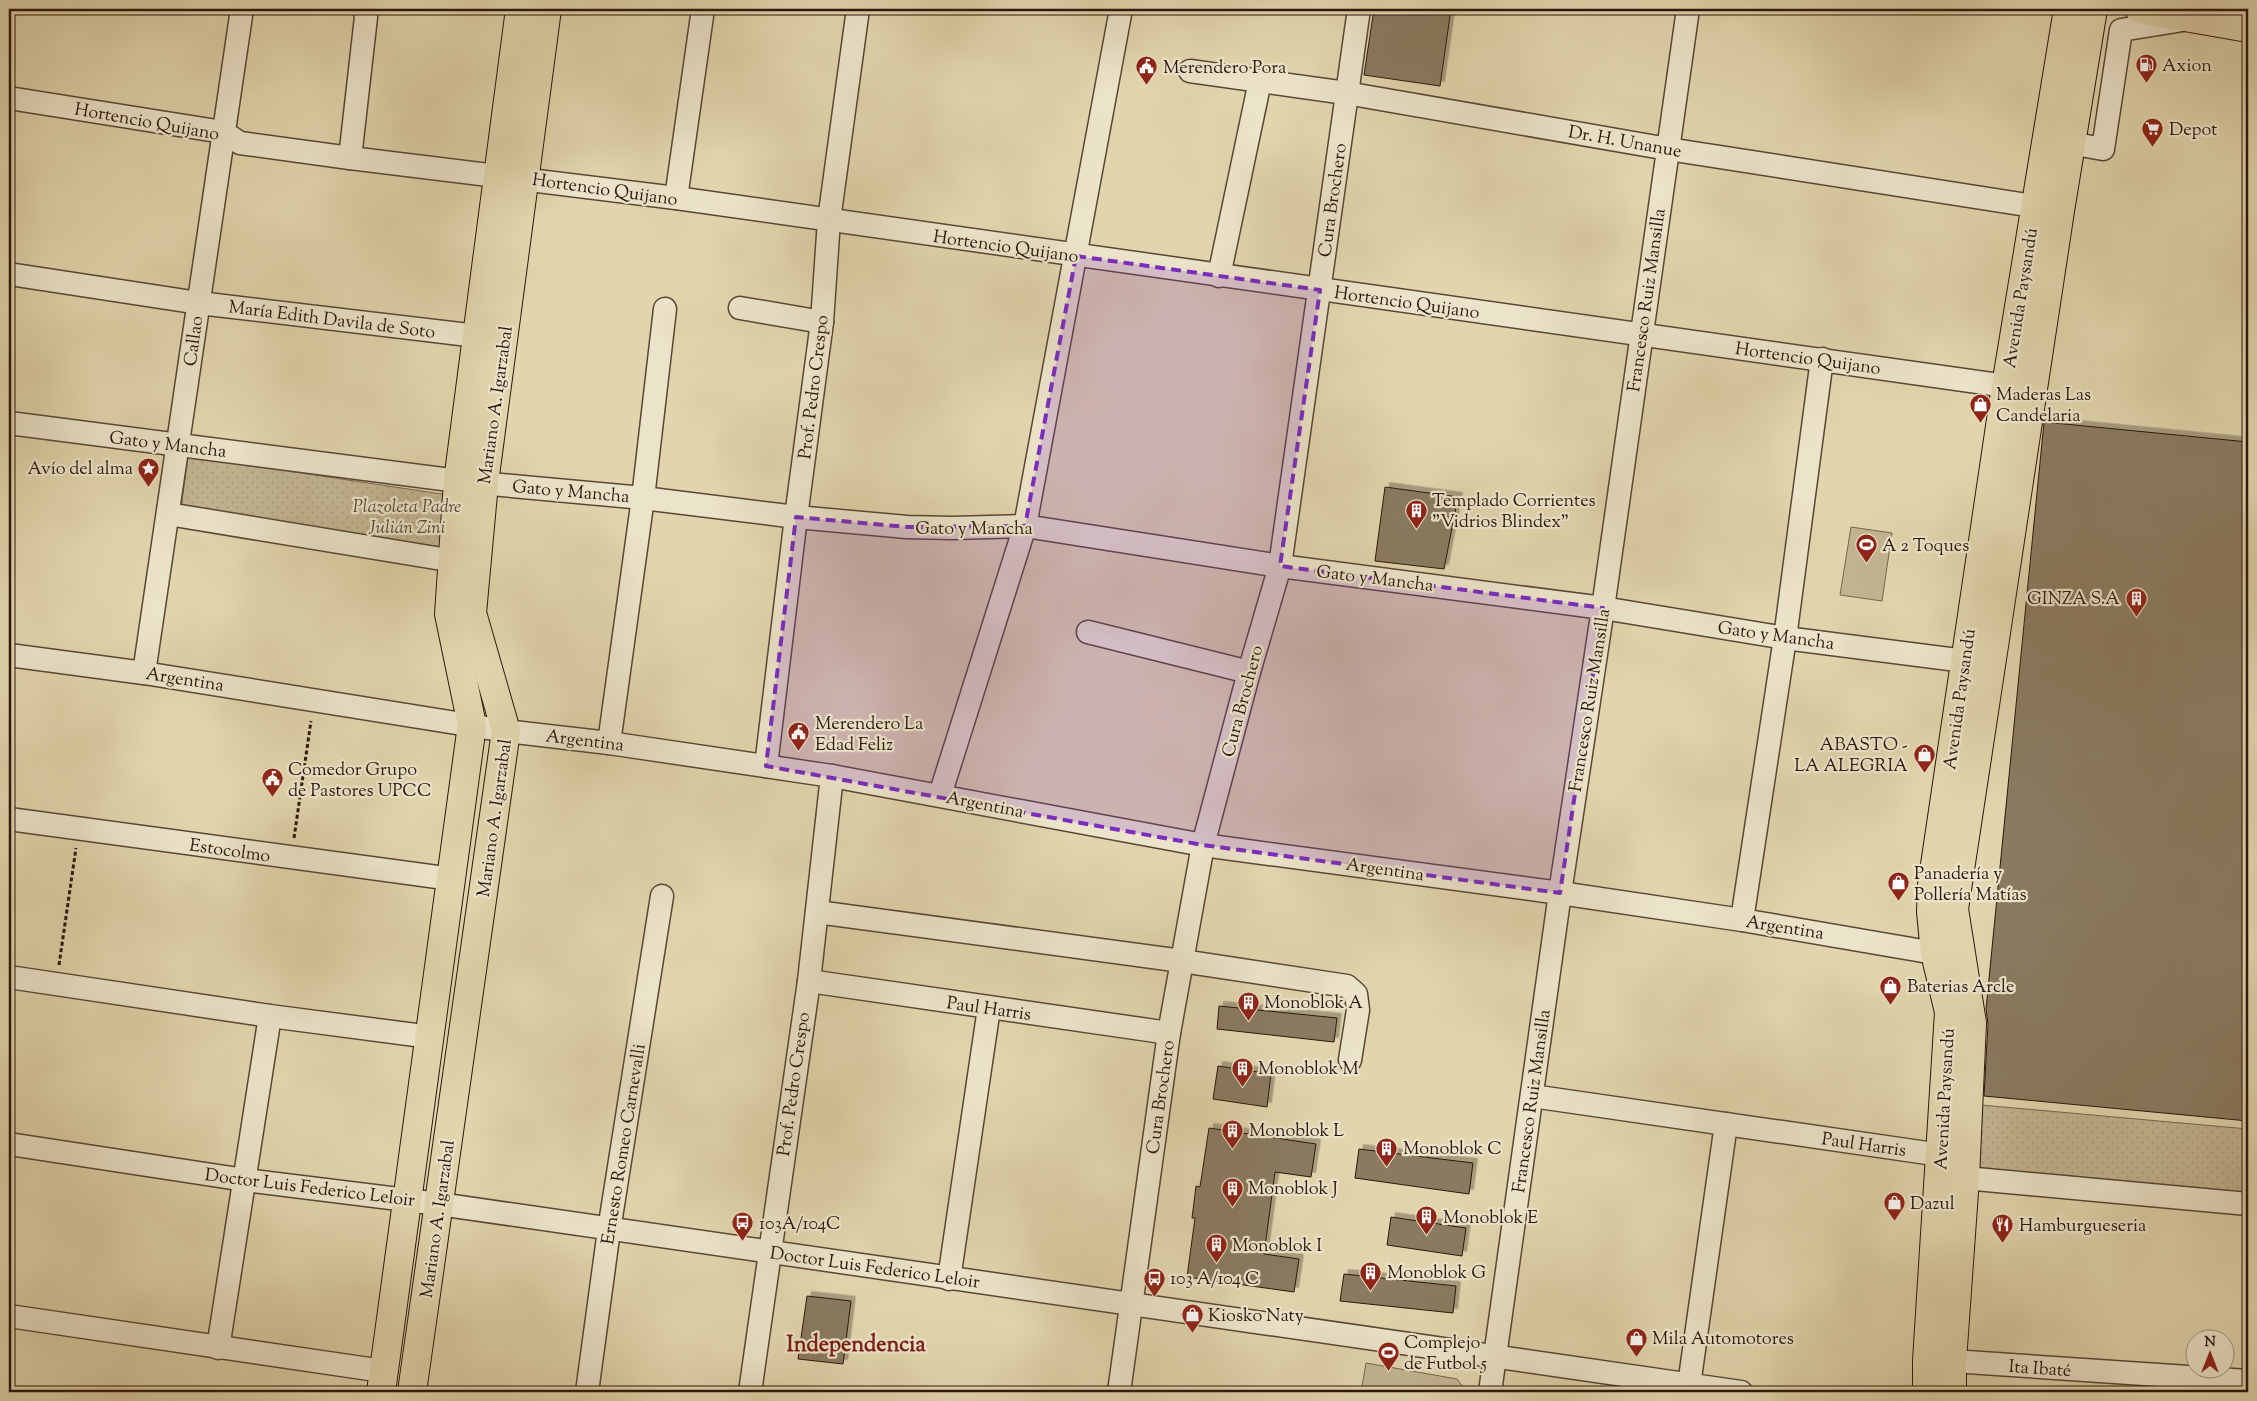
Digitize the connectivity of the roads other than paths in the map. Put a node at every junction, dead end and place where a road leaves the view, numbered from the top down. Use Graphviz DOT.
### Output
graph roads {
  1 [pos="242,9"];
  2 [pos="364,9"];
  3 [pos="520,9"];
  4 [pos="547,9"];
  5 [pos="703,9"];
  6 [pos="858,9"];
  7 [pos="1121,9"];
  8 [pos="1359,9"];
  9 [pos="1688,9"];
  10 [pos="2068,9"];
  11 [pos="2093,9"];
  12 [pos="2138,9"];
  13 [pos="2193,19"];
  14 [pos="2248,28"];
  15 [pos="1190,71"];
  16 [pos="1260,81"];
  17 [pos="1346,93"];
  18 [pos="9,98"];
  19 [pos="223,132"];
  20 [pos="2070,143"];
  21 [pos="1668,149"];
  22 [pos="350,158"];
  23 [pos="498,176"];
  24 [pos="525,178"];
  25 [pos="676,198"];
  26 [pos="2048,208"];
  27 [pos="829,220"];
  28 [pos="1076,256"];
  29 [pos="9,274"];
  30 [pos="1219,276"];
  31 [pos="1320,290"];
  32 [pos="199,303"];
  33 [pos="740,308"];
  34 [pos="665,309"];
  35 [pos="822,322"];
  36 [pos="1641,335"];
  37 [pos="477,336"];
  38 [pos="1822,359"];
  39 [pos="2006,386"];
  40 [pos="9,425"];
  41 [pos="177,446"];
  42 [pos="471,482"];
  43 [pos="644,498"];
  44 [pos="168,514"];
  45 [pos="796,517"];
  46 [pos="1025,526"];
  47 [pos="454,561"];
  48 [pos="1280,566"];
  49 [pos="1603,608"];
  50 [pos="1088,632"];
  51 [pos="1785,638"];
  52 [pos="9,655"];
  53 [pos="1965,661"];
  54 [pos="1249,672"];
  55 [pos="144,673"];
  56 [pos="472,725"];
  57 [pos="506,731"];
  58 [pos="609,743"];
  59 [pos="766,766"];
  60 [pos="832,776"];
  61 [pos="940,795"];
  62 [pos="9,819"];
  63 [pos="1203,845"];
  64 [pos="452,879"];
  65 [pos="1560,893"];
  66 [pos="662,896"];
  67 [pos="817,912"];
  68 [pos="1742,920"];
  69 [pos="1948,955"];
  70 [pos="1182,961"];
  71 [pos="9,978"];
  72 [pos="808,981"];
  73 [pos="989,1008"];
  74 [pos="270,1016"];
  75 [pos="1169,1033"];
  76 [pos="430,1036"];
  77 [pos="1350,1060"];
  78 [pos="1532,1096"];
  79 [pos="1726,1124"];
  80 [pos="9,1144"];
  81 [pos="1941,1155"];
  82 [pos="1964,1178"];
  83 [pos="245,1180"];
  84 [pos="406,1200"];
  85 [pos="439,1204"];
  86 [pos="2248,1204"];
  87 [pos="609,1230"];
  88 [pos="769,1252"];
  89 [pos="949,1279"];
  90 [pos="1132,1305"];
  91 [pos="9,1316"];
  92 [pos="218,1348"];
  93 [pos="1495,1355"];
  94 [pos="1952,1361"];
  95 [pos="2248,1381"];
  96 [pos="382,1382"];
  97 [pos="1689,1385"];
  98 [pos="2218,1386"];
  99 [pos="412,1392"];
  100 [pos="587,1392"];
  101 [pos="750,1392"];
  102 [pos="1119,1392"];
  103 [pos="1490,1392"];
  104 [pos="1741,1392"];
  105 [pos="1927,1392"];
  106 [pos="1952,1392"];
  1 -- 19 [label="street, Callao"];
  2 -- 22 [label="street"];
  3 -- 23 [label="main road, Mariano A. Igarzabal"];
  4 -- 24 [label="main road, Mariano A. Igarzabal"];
  5 -- 25 [label="street"];
  6 -- 27 [label="street, Prof. Pedro Crespo"];
  7 -- 28 [label="street"];
  8 -- 17 [label="street, Cura Brochero"];
  9 -- 21 [label="street, Francesco Ruiz Mansilla"];
  10 -- 26 [label="main road, Avenida Paysandú"];
  11 -- 20 [label="main road, Avenida Paysandú"];
  12 -- 13 [label="main road"];
  13 -- 14 [label="main road"];
  13 -- 20 [label="street"];
  15 -- 16 [label="street, Dr. H. Unanue"];
  16 -- 17 [label="street, Dr. H. Unanue"];
  16 -- 30 [label="street"];
  17 -- 21 [label="street, Dr. H. Unanue"];
  17 -- 31 [label="street, Cura Brochero"];
  18 -- 19 [label="street, Hortencio Quijano"];
  19 -- 22 [label="street, Hortencio Quijano"];
  19 -- 32 [label="street, Callao"];
  20 -- 26 [label="main road, Avenida Paysandú"];
  21 -- 26 [label="street, Dr. H. Unanue"];
  21 -- 36 [label="street, Francesco Ruiz Mansilla"];
  22 -- 23 [label="street, Hortencio Quijano"];
  23 -- 24 [label="street, Hortencio Quijano"];
  23 -- 37 [label="main road, Mariano A. Igarzabal"];
  24 -- 25 [label="street, Hortencio Quijano"];
  24 -- 42 [label="main road, Mariano A. Igarzabal"];
  25 -- 27 [label="street, Hortencio Quijano"];
  26 -- 39 [label="main road, Avenida Paysandú"];
  26 -- 69 [label="main road, Avenida Paysandú"];
  27 -- 28 [label="street, Hortencio Quijano"];
  27 -- 35 [label="street, Prof. Pedro Crespo"];
  28 -- 30 [label="street, Hortencio Quijano"];
  28 -- 46 [label="street"];
  29 -- 32 [label="street, María Edith Davila de Soto"];
  30 -- 31 [label="street, Hortencio Quijano"];
  31 -- 36 [label="street, Hortencio Quijano"];
  31 -- 48 [label="street, Cura Brochero"];
  32 -- 37 [label="street, María Edith Davila de Soto"];
  32 -- 41 [label="street, Callao"];
  33 -- 35 [label="street"];
  34 -- 43 [label="street"];
  35 -- 45 [label="street, Prof. Pedro Crespo"];
  36 -- 38 [label="street, Hortencio Quijano"];
  36 -- 49 [label="street, Francesco Ruiz Mansilla"];
  37 -- 42 [label="main road, Mariano A. Igarzabal"];
  38 -- 39 [label="street, Hortencio Quijano"];
  38 -- 51 [label="street"];
  39 -- 53 [label="main road, Avenida Paysandú"];
  40 -- 41 [label="street, Gato y Mancha"];
  41 -- 42 [label="street, Gato y Mancha"];
  41 -- 44 [label="street, Callao"];
  42 -- 43 [label="street, Gato y Mancha"];
  42 -- 47 [label="main road, Mariano A. Igarzabal"];
  42 -- 57 [label="main road, Mariano A. Igarzabal"];
  43 -- 45 [label="street, Gato y Mancha"];
  43 -- 58 [label="street"];
  44 -- 47 [label="street"];
  44 -- 55 [label="street, Callao"];
  45 -- 46 [label="street, Gato y Mancha"];
  45 -- 59 [label="street, Prof. Pedro Crespo"];
  46 -- 48 [label="street, Gato y Mancha"];
  46 -- 61 [label="street"];
  47 -- 56 [label="main road, Mariano A. Igarzabal"];
  48 -- 49 [label="street, Gato y Mancha"];
  48 -- 54 [label="street, Cura Brochero"];
  49 -- 51 [label="street, Gato y Mancha"];
  49 -- 65 [label="street, Francesco Ruiz Mansilla"];
  50 -- 54 [label="street"];
  51 -- 53 [label="street, Gato y Mancha"];
  51 -- 68 [label="street"];
  52 -- 55 [label="street, Argentina"];
  53 -- 69 [label="main road, Avenida Paysandú"];
  54 -- 63 [label="street, Cura Brochero"];
  55 -- 56 [label="street, Argentina"];
  56 -- 57 [label="street, Argentina"];
  56 -- 64 [label="main road, Mariano A. Igarzabal"];
  57 -- 58 [label="street, Argentina"];
  57 -- 85 [label="main road, Mariano A. Igarzabal"];
  58 -- 59 [label="street, Argentina"];
  59 -- 60 [label="street, Argentina"];
  60 -- 61 [label="street, Argentina"];
  60 -- 67 [label="street, Prof. Pedro Crespo"];
  61 -- 63 [label="street, Argentina"];
  62 -- 64 [label="street, Estocolmo"];
  63 -- 65 [label="street, Argentina"];
  63 -- 70 [label="street, Cura Brochero"];
  64 -- 76 [label="main road, Mariano A. Igarzabal"];
  65 -- 68 [label="street, Argentina"];
  65 -- 78 [label="street, Francesco Ruiz Mansilla"];
  66 -- 87 [label="street, Ernesto Romeo Carnevalli"];
  67 -- 70 [label="street"];
  67 -- 72 [label="street, Prof. Pedro Crespo"];
  68 -- 69 [label="street, Argentina"];
  69 -- 81 [label="main road, Avenida Paysandú"];
  69 -- 82 [label="main road, Avenida Paysandú"];
  70 -- 75 [label="street, Cura Brochero"];
  70 -- 77 [label="street"];
  71 -- 74 [label="street"];
  72 -- 73 [label="street, Paul Harris"];
  72 -- 88 [label="street, Prof. Pedro Crespo"];
  73 -- 75 [label="street, Paul Harris"];
  73 -- 89 [label="street"];
  74 -- 76 [label="street"];
  74 -- 83 [label="street"];
  75 -- 90 [label="street, Cura Brochero"];
  76 -- 84 [label="main road, Mariano A. Igarzabal"];
  78 -- 79 [label="street, Paul Harris"];
  78 -- 93 [label="street, Francesco Ruiz Mansilla"];
  79 -- 81 [label="street, Paul Harris"];
  79 -- 97 [label="street"];
  80 -- 83 [label="street, Doctor Luis Federico Leloir"];
  81 -- 82 [label="street"];
  81 -- 105 [label="main road, Avenida Paysandú"];
  82 -- 86 [label="street"];
  82 -- 94 [label="main road, Avenida Paysandú"];
  83 -- 84 [label="street, Doctor Luis Federico Leloir"];
  83 -- 92 [label="street"];
  84 -- 85 [label="street, Doctor Luis Federico Leloir"];
  84 -- 96 [label="main road, Mariano A. Igarzabal"];
  85 -- 87 [label="street, Doctor Luis Federico Leloir"];
  85 -- 99 [label="main road, Mariano A. Igarzabal"];
  87 -- 88 [label="street, Doctor Luis Federico Leloir"];
  87 -- 100 [label="street, Ernesto Romeo Carnevalli"];
  88 -- 89 [label="street, Doctor Luis Federico Leloir"];
  88 -- 101 [label="street, Prof. Pedro Crespo"];
  89 -- 90 [label="street, Doctor Luis Federico Leloir"];
  90 -- 93 [label="street, Doctor Luis Federico Leloir"];
  90 -- 102 [label="street, Cura Brochero"];
  91 -- 92 [label="street"];
  92 -- 96 [label="street"];
  93 -- 97 [label="street, Doctor Luis Federico Leloir"];
  93 -- 103 [label="street, Francesco Ruiz Mansilla"];
  94 -- 98 [label="street, Ita Ibaté"];
  94 -- 106 [label="main road, Avenida Paysandú"];
  95 -- 98 [label="street, Ita Ibaté"];
  97 -- 104 [label="street, Doctor Luis Federico Leloir"];
}
